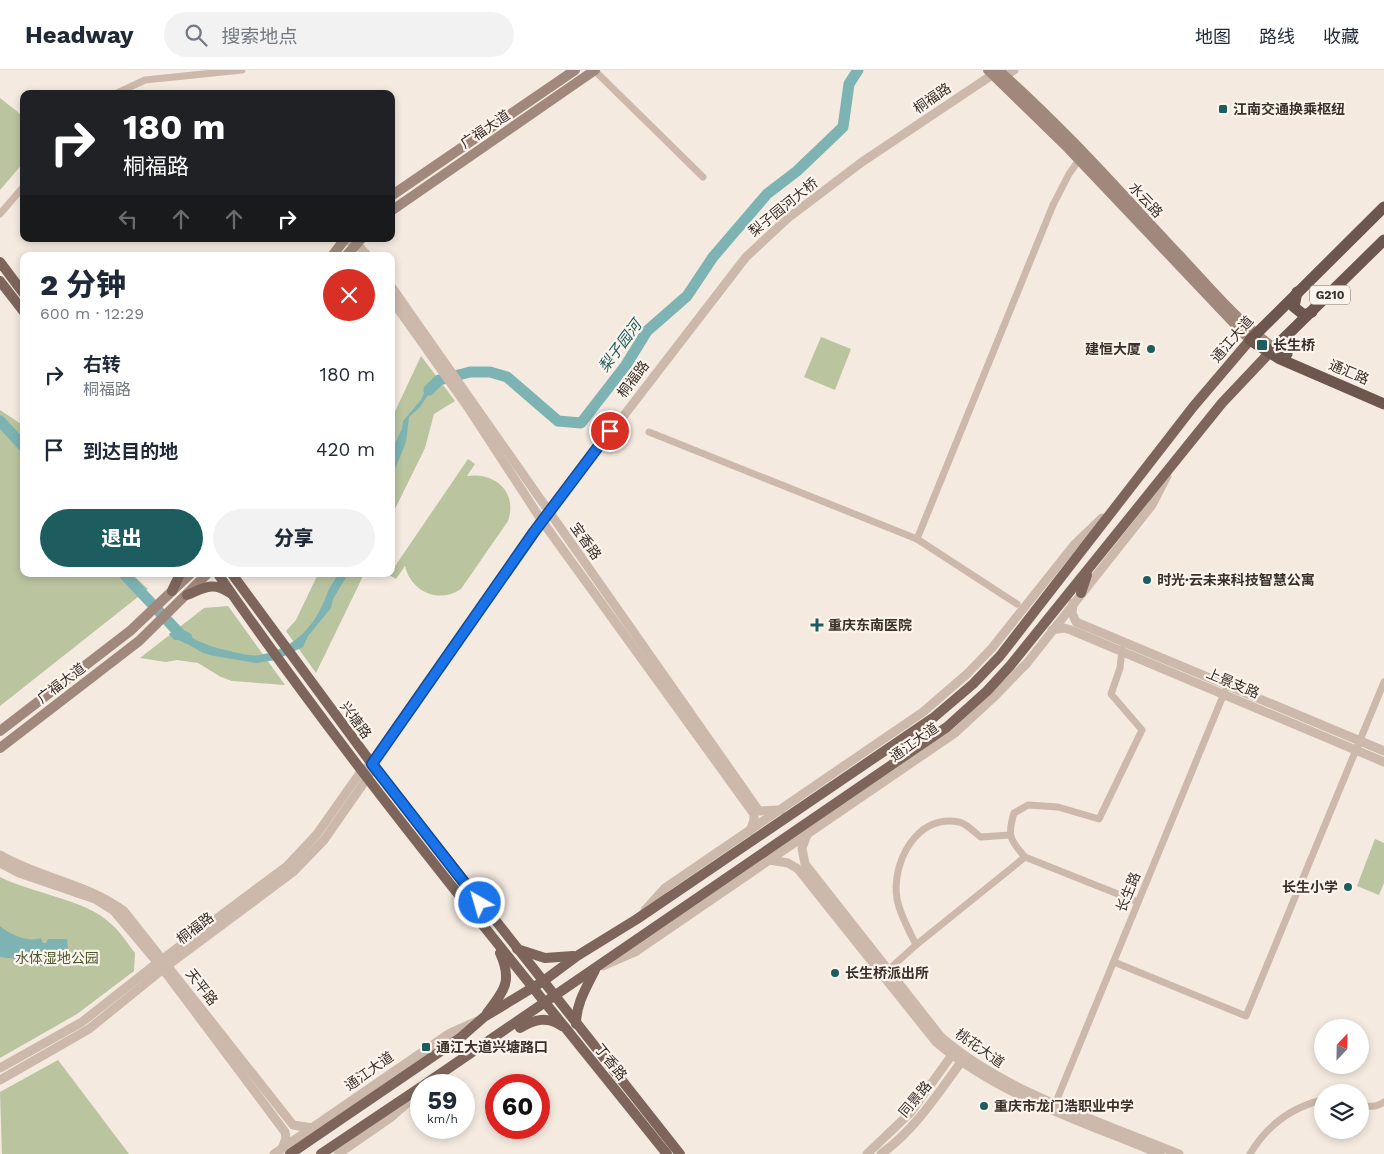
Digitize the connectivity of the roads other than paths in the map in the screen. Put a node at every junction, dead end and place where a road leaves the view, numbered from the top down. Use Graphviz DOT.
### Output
graph roads {
  1 [pos="242,70"];
  2 [pos="575,70"];
  3 [pos="594,70"];
  4 [pos="1014,70"];
  5 [pos="997,72"];
  6 [pos="124,90"];
  7 [pos="1081,156"];
  8 [pos="862,162"];
  9 [pos="703,177"];
  10 [pos="20,191"];
  11 [pos="395,193"];
  12 [pos="1384,207"];
  13 [pos="395,208"];
  14 [pos="0,214"];
  15 [pos="1384,240"];
  16 [pos="0,262"];
  17 [pos="727,280"];
  18 [pos="0,281"];
  19 [pos="20,289"];
  20 [pos="395,292"];
  21 [pos="1296,292"];
  22 [pos="395,304"];
  23 [pos="20,307"];
  24 [pos="1312,312"];
  25 [pos="1253,337"];
  26 [pos="1272,350"];
  27 [pos="439,359"];
  28 [pos="1384,396"];
  29 [pos="1384,404"];
  30 [pos="473,407"];
  31 [pos="1193,407"];
  32 [pos="1210,418"];
  33 [pos="649,432"];
  34 [pos="1176,460"];
  35 [pos="1117,505"];
  36 [pos="548,512"];
  37 [pos="542,521"];
  38 [pos="917,539"];
  39 [pos="1090,567"];
  40 [pos="179,577"];
  41 [pos="187,577"];
  42 [pos="204,577"];
  43 [pos="220,577"];
  44 [pos="234,577"];
  45 [pos="172,591"];
  46 [pos="1081,593"];
  47 [pos="187,595"];
  48 [pos="232,595"];
  49 [pos="1033,595"];
  50 [pos="1073,603"];
  51 [pos="1017,604"];
  52 [pos="1016,616"];
  53 [pos="1073,626"];
  54 [pos="1052,630"];
  55 [pos="1123,647"];
  56 [pos="1384,682"];
  57 [pos="1226,690"];
  58 [pos="0,731"];
  59 [pos="1360,740"];
  60 [pos="0,748"];
  61 [pos="1356,750"];
  62 [pos="1384,751"];
  63 [pos="1384,762"];
  64 [pos="367,770"];
  65 [pos="781,810"];
  66 [pos="756,813"];
  67 [pos="750,831"];
  68 [pos="807,835"];
  69 [pos="1010,835"];
  70 [pos="0,855"];
  71 [pos="1025,857"];
  72 [pos="769,860"];
  73 [pos="0,864"];
  74 [pos="802,866"];
  75 [pos="1138,902"];
  76 [pos="637,919"];
  77 [pos="494,938"];
  78 [pos="916,945"];
  79 [pos="516,948"];
  80 [pos="576,956"];
  81 [pos="1114,962"];
  82 [pos="162,964"];
  83 [pos="596,969"];
  84 [pos="885,973"];
  85 [pos="542,982"];
  86 [pos="533,988"];
  87 [pos="550,1001"];
  88 [pos="484,1017"];
  89 [pos="571,1027"];
  90 [pos="481,1047"];
  91 [pos="954,1052"];
  92 [pos="963,1060"];
  93 [pos="0,1068"];
  94 [pos="445,1071"];
  95 [pos="441,1074"];
  96 [pos="442,1074"];
  97 [pos="0,1080"];
  98 [pos="410,1095"];
  99 [pos="410,1101"];
  100 [pos="1314,1102"];
  101 [pos="1384,1102"];
  102 [pos="1055,1106"];
  103 [pos="1369,1107"];
  104 [pos="313,1128"];
  105 [pos="282,1152"];
  106 [pos="321,1154"];
  107 [pos="338,1154"];
  108 [pos="667,1154"];
  109 [pos="680,1154"];
  110 [pos="867,1154"];
  111 [pos="881,1154"];
  112 [pos="1160,1154"];
  113 [pos="1179,1154"];
  114 [pos="1250,1154"];
  1 -- 6 [label="street"];
  2 -- 11 [label="main road, 广福大道"];
  3 -- 9 [label="street"];
  3 -- 13 [label="main road, 广福大道"];
  4 -- 5 [label="street, 桐福路"];
  5 -- 7 [label="main road, 水云路"];
  5 -- 8 [label="street, 桐福路"];
  7 -- 25 [label="main road, 水云路"];
  7 -- 38 [label="street"];
  8 -- 17 [label="street, 梨子园河大桥"];
  10 -- 14 [label="street"];
  12 -- 21 [label="highway, 通江大道 / G210"];
  15 -- 24 [label="highway, 通江大道 / G210"];
  16 -- 19 [label="main road"];
  17 -- 36 [label="street, 桐福路"];
  18 -- 23 [label="main road"];
  20 -- 27 [label="street, 宝香路"];
  21 -- 24 [label="highway"];
  21 -- 25 [label="highway, 通江大道 / G210"];
  22 -- 27 [label="street, 宝香路"];
  24 -- 26 [label="highway, 通江大道 / G210"];
  25 -- 26 [label="highway, 通汇路"];
  25 -- 31 [label="main road, 通江大道"];
  26 -- 28 [label="highway, 通汇路"];
  26 -- 29 [label="highway, 通汇路"];
  26 -- 32 [label="main road, 通江大道"];
  27 -- 30 [label="street, 宝香路"];
  30 -- 36 [label="street, 宝香路"];
  30 -- 37 [label="street, 宝香路"];
  31 -- 32 [label="main road"];
  31 -- 35 [label="main road, 通江大道"];
  32 -- 34 [label="main road, 通江大道"];
  33 -- 38 [label="street"];
  34 -- 39 [label="main road, 通江大道"];
  34 -- 46 [label="street, 通江大道"];
  35 -- 49 [label="street, 通江大道"];
  35 -- 76 [label="main road, 通江大道"];
  36 -- 37 [label="street, 桐福路"];
  36 -- 66 [label="street, 宝香路"];
  37 -- 64 [label="street, 桐福路"];
  37 -- 66 [label="street, 宝香路"];
  38 -- 51 [label="street"];
  39 -- 46 [label="main road"];
  39 -- 83 [label="main road, 通江大道"];
  40 -- 45 [label="main road"];
  41 -- 45 [label="main road"];
  42 -- 47 [label="main road"];
  43 -- 48 [label="main road, 兴塘路"];
  44 -- 64 [label="main road, 兴塘路"];
  45 -- 58 [label="main road, 广福大道"];
  46 -- 50 [label="street, 通江大道"];
  47 -- 48 [label="main road"];
  47 -- 60 [label="main road, 广福大道"];
  48 -- 64 [label="main road, 兴塘路"];
  49 -- 51 [label="street"];
  49 -- 52 [label="street, 通江大道"];
  50 -- 53 [label="street"];
  50 -- 54 [label="street, 通江大道"];
  51 -- 52 [label="street"];
  52 -- 65 [label="street, 通江大道"];
  53 -- 54 [label="street"];
  53 -- 55 [label="street, 上景支路"];
  54 -- 68 [label="street, 通江大道"];
  55 -- 57 [label="street, 上景支路"];
  55 -- 69 [label="street"];
  56 -- 59 [label="street"];
  57 -- 59 [label="street, 上景支路"];
  57 -- 61 [label="street, 上景支路"];
  57 -- 75 [label="street, 长生路"];
  59 -- 61 [label="street"];
  59 -- 62 [label="street, 上景支路"];
  61 -- 63 [label="street, 上景支路"];
  61 -- 81 [label="street"];
  64 -- 77 [label="main road, 兴塘路"];
  64 -- 79 [label="main road, 兴塘路"];
  64 -- 82 [label="street, 桐福路"];
  65 -- 66 [label="street"];
  65 -- 67 [label="street, 通江大道"];
  66 -- 67 [label="street"];
  67 -- 76 [label="street, 通江大道"];
  68 -- 72 [label="street, 通江大道"];
  68 -- 74 [label="street"];
  69 -- 71 [label="street"];
  69 -- 78 [label="street"];
  70 -- 82 [label="street, 天平路"];
  71 -- 75 [label="street"];
  71 -- 78 [label="street"];
  72 -- 74 [label="street"];
  72 -- 83 [label="street, 通江大道"];
  73 -- 82 [label="street, 天平路"];
  74 -- 84 [label="street, 桃花大道"];
  75 -- 81 [label="street, 长生路"];
  76 -- 80 [label="main road, 通江大道"];
  77 -- 86 [label="main road, 兴塘路"];
  77 -- 88 [label="main road"];
  78 -- 84 [label="street"];
  79 -- 80 [label="main road"];
  79 -- 85 [label="main road, 兴塘路"];
  80 -- 85 [label="main road, 通江大道"];
  81 -- 102 [label="street, 长生路"];
  82 -- 93 [label="street, 桐福路"];
  82 -- 97 [label="street, 桐福路"];
  82 -- 104 [label="street, 天平路"];
  82 -- 105 [label="street, 天平路"];
  83 -- 87 [label="main road, 通江大道"];
  83 -- 89 [label="main road"];
  84 -- 91 [label="street, 桃花大道"];
  85 -- 86 [label="main road, 通江大道"];
  85 -- 87 [label="main road, 兴塘路"];
  86 -- 87 [label="main road, 丁香路"];
  86 -- 88 [label="main road, 通江大道"];
  87 -- 89 [label="main road, 丁香路"];
  87 -- 90 [label="main road, 通江大道"];
  88 -- 104 [label="street, 通江大道"];
  88 -- 105 [label="main road, 通江大道"];
  89 -- 90 [label="main road"];
  89 -- 108 [label="main road, 丁香路"];
  89 -- 109 [label="main road, 丁香路"];
  90 -- 94 [label="main road, 通江大道"];
  91 -- 92 [label="street, 桃花大道"];
  91 -- 110 [label="street"];
  92 -- 102 [label="street, 桃花大道"];
  92 -- 111 [label="street, 同景路"];
  94 -- 95 [label="main road, 通江大道"];
  94 -- 96 [label="street, 通江大道"];
  98 -- 106 [label="main road, 通江大道"];
  99 -- 107 [label="street"];
  100 -- 114 [label="street"];
  101 -- 103 [label="street"];
  102 -- 112 [label="street, 桃花大道"];
  102 -- 113 [label="street, 桃花大道"];
  104 -- 105 [label="street, 通江大道"];
}
